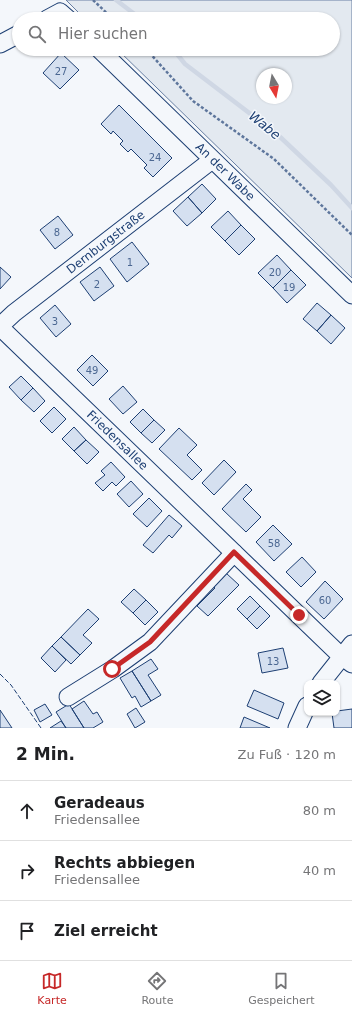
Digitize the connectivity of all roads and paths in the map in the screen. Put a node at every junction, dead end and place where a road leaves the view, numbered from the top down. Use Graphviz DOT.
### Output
graph roads {
  1 [pos="93,0"];
  2 [pos="106,12"];
  3 [pos="12,38"];
  4 [pos="0,44"];
  5 [pos="106,56"];
  6 [pos="152,56"];
  7 [pos="212,160"];
  8 [pos="352,235"];
  9 [pos="352,295"];
  10 [pos="0,327"];
  11 [pos="234,552"];
  12 [pos="348,655"];
  13 [pos="324,680"];
  14 [pos="68,697"];
  15 [pos="304,713"];
  16 [pos="297,728"];
  1 -- 2 [label="path"];
  3 -- 4 [label="street"];
  5 -- 7 [label="street, An der Wabe"];
  6 -- 8 [label="path"];
  7 -- 9 [label="street, An der Wabe"];
  7 -- 10 [label="street, Dernburgstraße"];
  10 -- 11 [label="street, Friedensallee"];
  11 -- 12 [label="street, Friedensallee"];
  11 -- 14 [label="street"];
  12 -- 13 [label="street"];
  15 -- 16 [label="street"];
}
